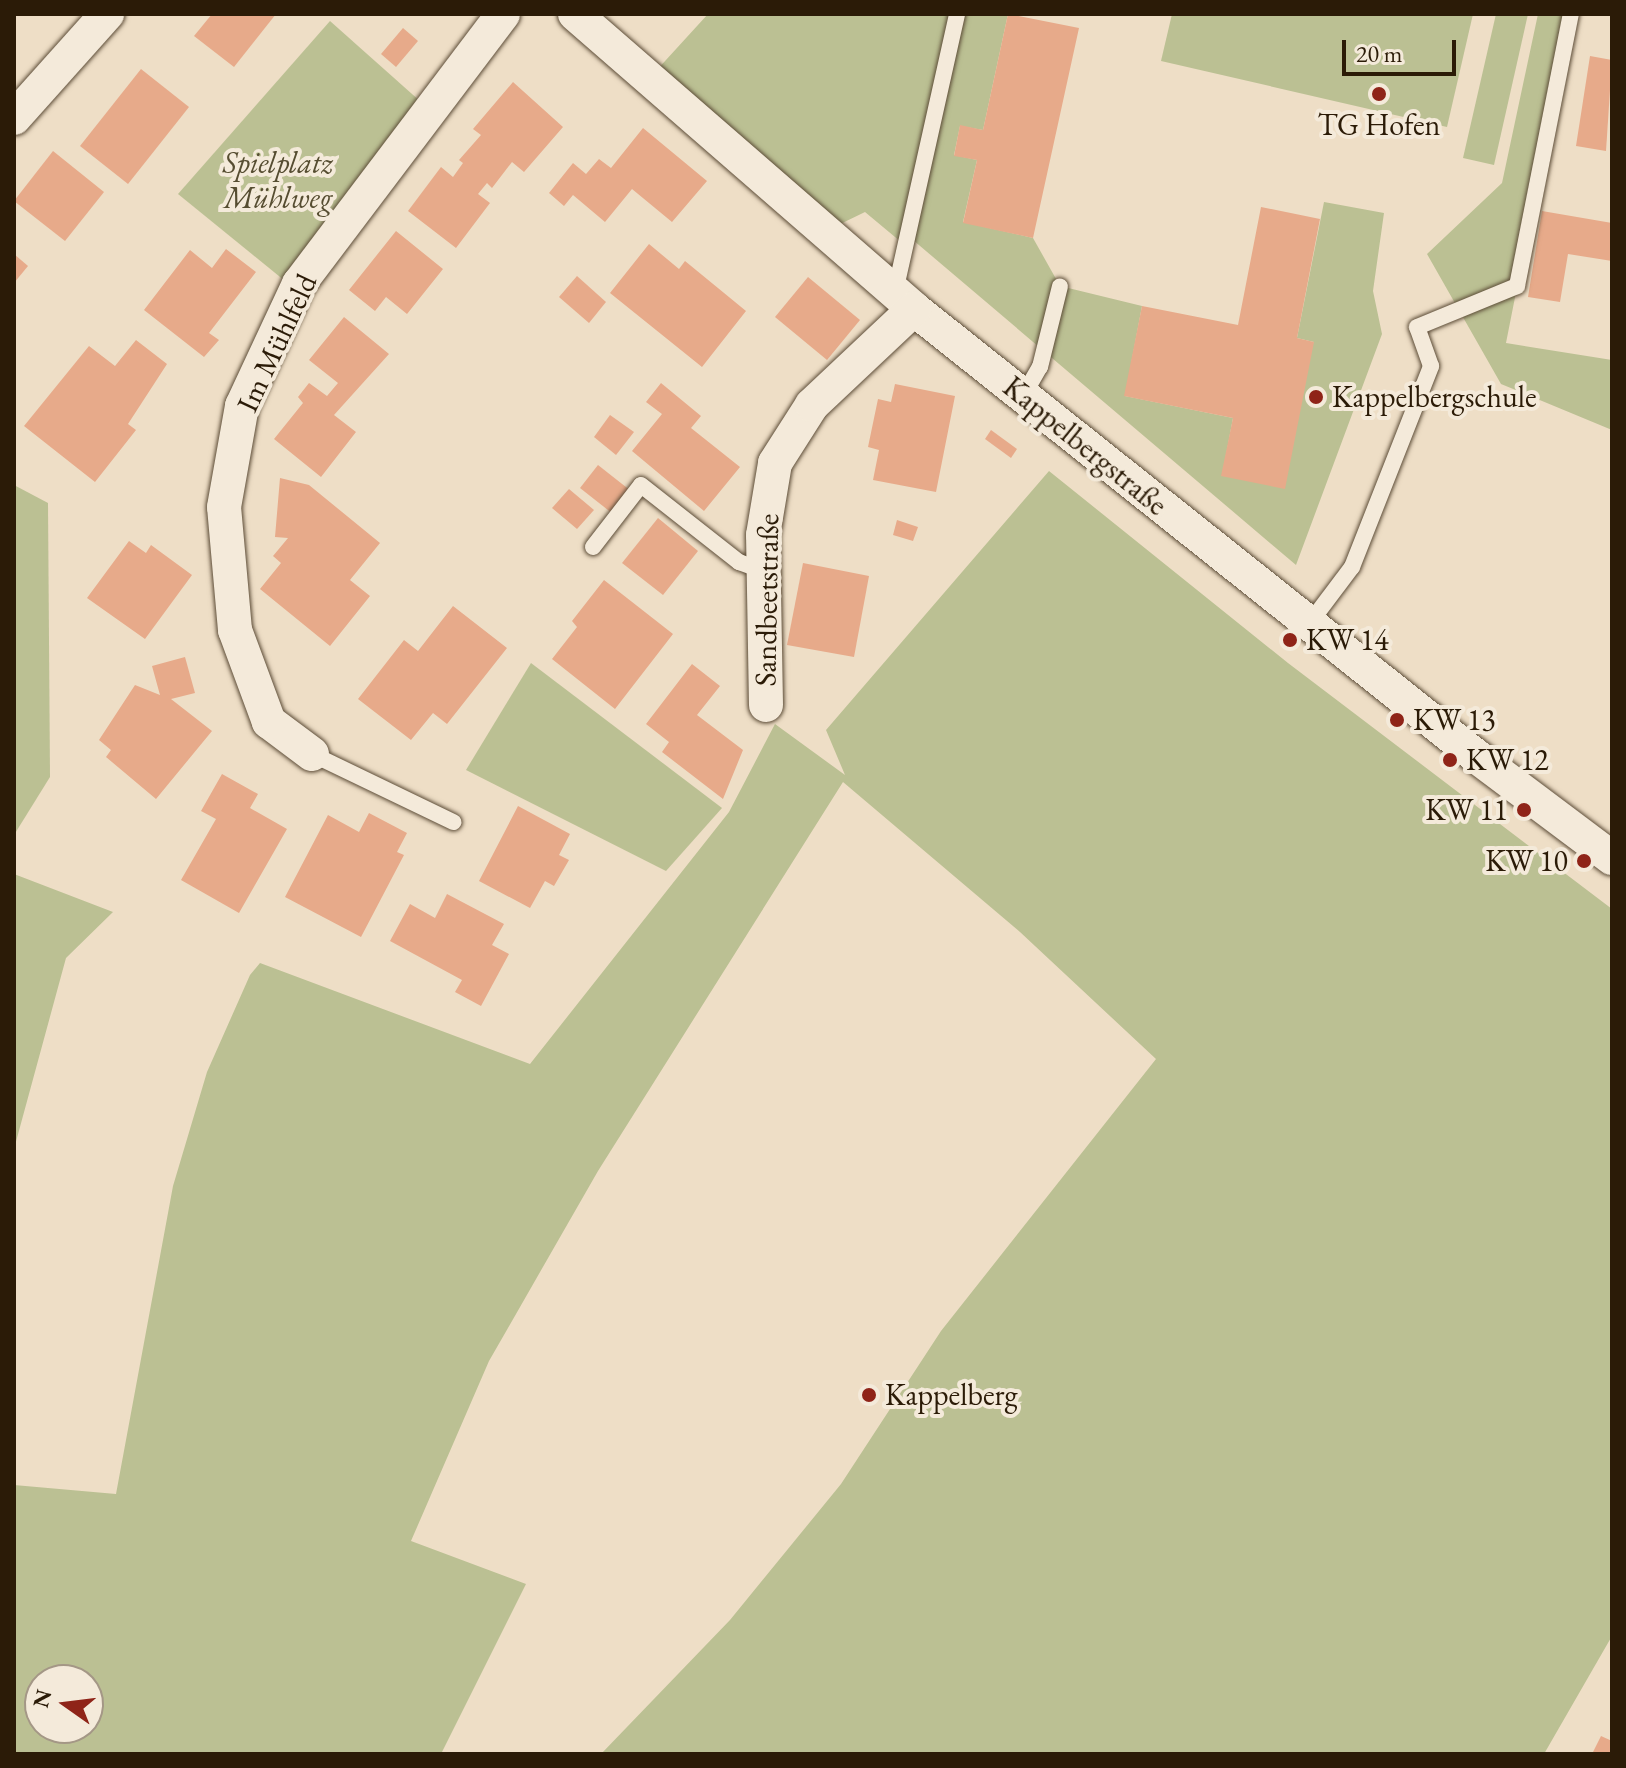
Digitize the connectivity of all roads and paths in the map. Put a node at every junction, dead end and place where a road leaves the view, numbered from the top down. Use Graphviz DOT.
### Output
graph roads {
  1 [pos="107,14"];
  2 [pos="503,14"];
  3 [pos="575,14"];
  4 [pos="957,14"];
  5 [pos="1571,14"];
  6 [pos="14,118"];
  7 [pos="1060,286"];
  8 [pos="904,301"];
  9 [pos="1023,396"];
  10 [pos="593,547"];
  11 [pos="764,571"];
  12 [pos="1309,624"];
  13 [pos="766,705"];
  14 [pos="312,754"];
  15 [pos="453,822"];
  16 [pos="1612,858"];
  1 -- 6 [label="street"];
  2 -- 14 [label="street, Im Mühlfeld"];
  3 -- 8 [label="street, Kappelbergstraße"];
  4 -- 8 [label="lane"];
  5 -- 12 [label="lane"];
  7 -- 9 [label="lane"];
  8 -- 9 [label="street, Kappelbergstraße"];
  8 -- 11 [label="street, Sandbeetstraße"];
  9 -- 12 [label="street, Kappelbergstraße"];
  10 -- 11 [label="lane"];
  11 -- 13 [label="street, Sandbeetstraße"];
  12 -- 16 [label="street, Kappelbergstraße"];
  14 -- 15 [label="lane"];
}
